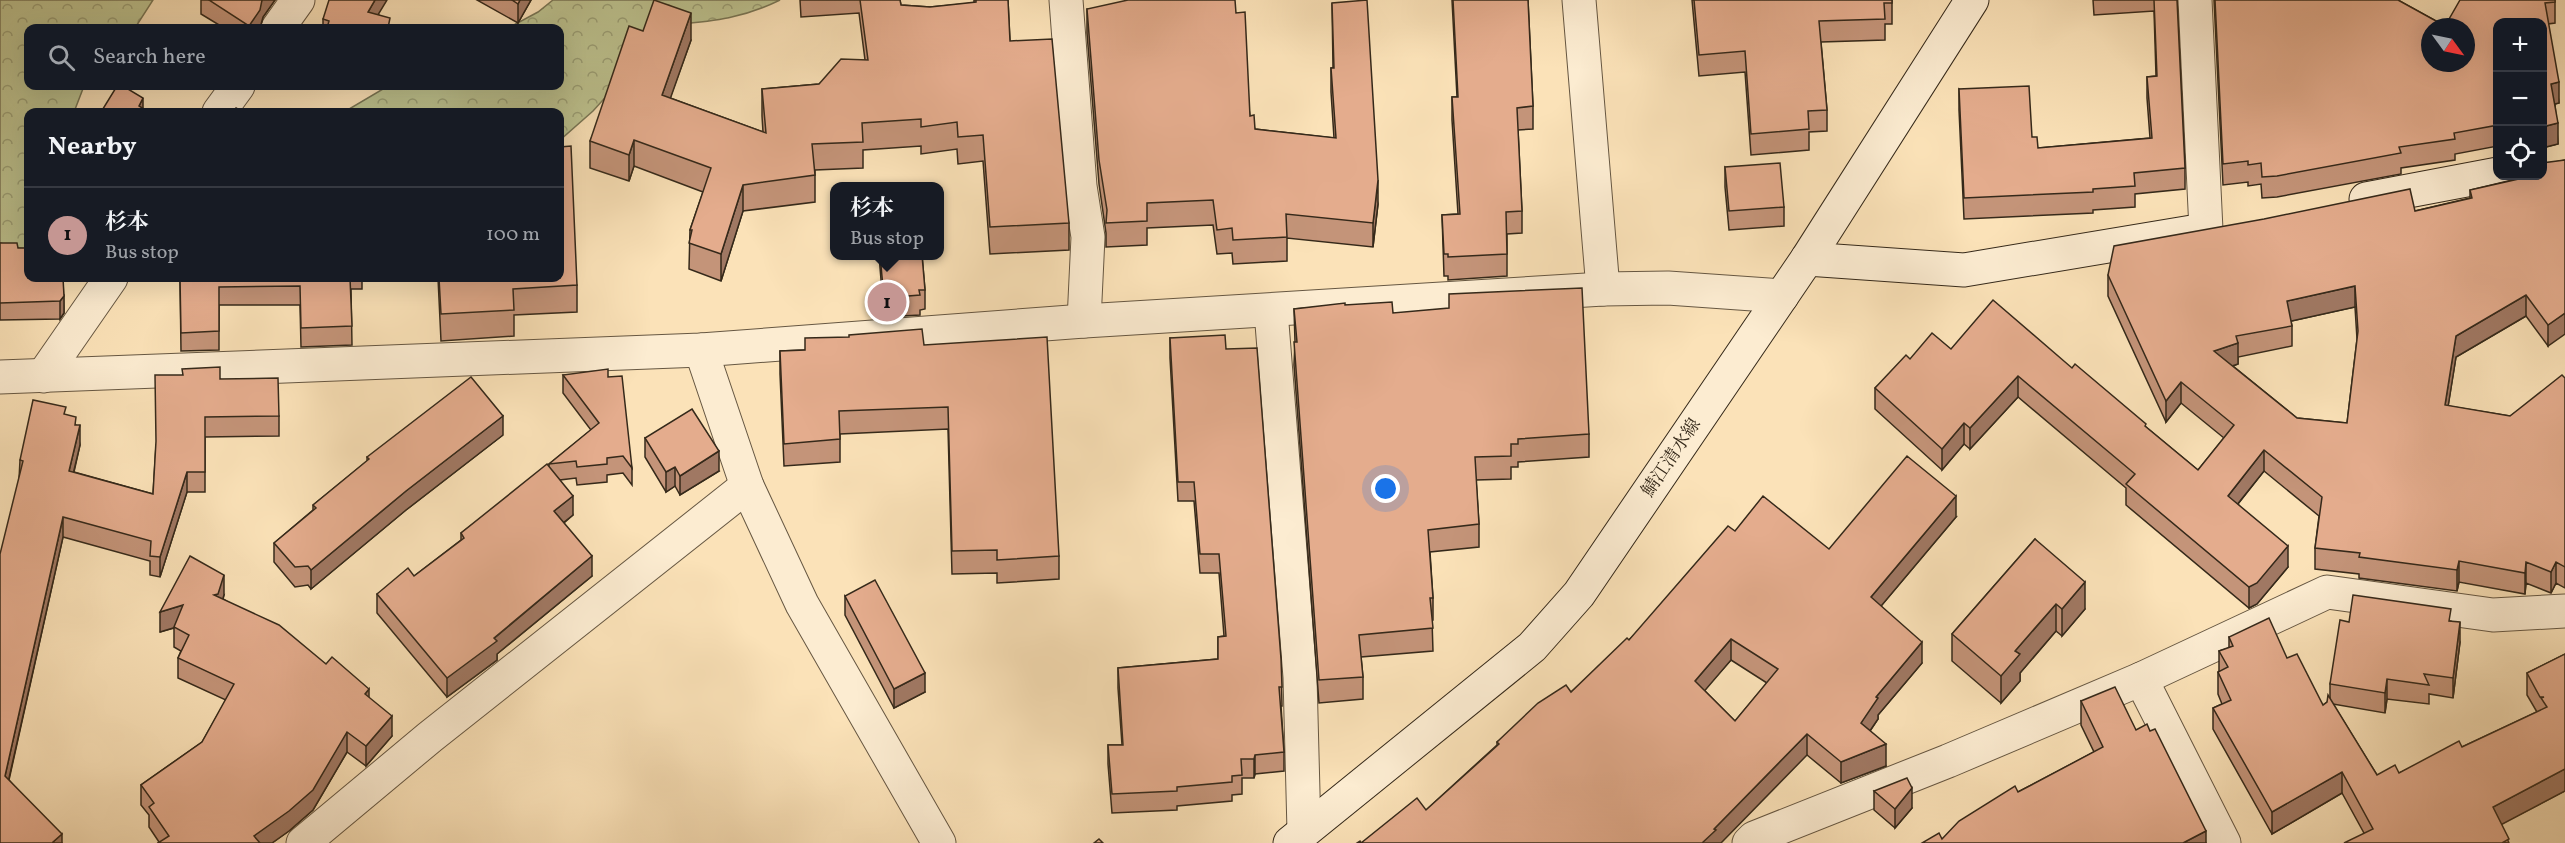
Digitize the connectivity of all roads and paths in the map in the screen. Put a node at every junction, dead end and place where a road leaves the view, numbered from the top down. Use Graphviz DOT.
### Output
graph roads {
  1 [pos="298,0"];
  2 [pos="1579,0"];
  3 [pos="1972,0"];
  4 [pos="2195,0"];
  5 [pos="1066,9"];
  6 [pos="1099,11"];
  7 [pos="281,24"];
  8 [pos="235,90"];
  9 [pos="222,108"];
  10 [pos="2493,175"];
  11 [pos="2334,206"];
  12 [pos="2241,223"];
  13 [pos="2206,230"];
  14 [pos="1807,259"];
  15 [pos="108,282"];
  16 [pos="1603,289"];
  17 [pos="1782,296"];
  18 [pos="1271,311"];
  19 [pos="1084,321"];
  20 [pos="700,350"];
  21 [pos="43,376"];
  22 [pos="0,377"];
  23 [pos="747,486"];
  24 [pos="2565,611"];
  25 [pos="2141,679"];
  26 [pos="1297,837"];
  27 [pos="311,841"];
  28 [pos="939,843"];
  29 [pos="1749,843"];
  30 [pos="2224,843"];
  1 -- 7 [label="street"];
  2 -- 16 [label="street"];
  3 -- 14 [label="street, 鯖江清水線"];
  4 -- 13 [label="street"];
  5 -- 6 [label="street"];
  5 -- 19 [label="street"];
  8 -- 9 [label="street"];
  10 -- 11 [label="street"];
  12 -- 13 [label="street"];
  13 -- 14 [label="street"];
  14 -- 17 [label="street, 鯖江清水線"];
  15 -- 21 [label="street"];
  16 -- 17 [label="street"];
  16 -- 18 [label="street"];
  17 -- 26 [label="street, 鯖江清水線"];
  18 -- 19 [label="street"];
  18 -- 26 [label="street"];
  19 -- 20 [label="street"];
  20 -- 21 [label="street"];
  20 -- 23 [label="street"];
  21 -- 22 [label="street"];
  23 -- 27 [label="street"];
  23 -- 28 [label="street"];
  24 -- 25 [label="street"];
  25 -- 29 [label="street"];
  25 -- 30 [label="street"];
}
